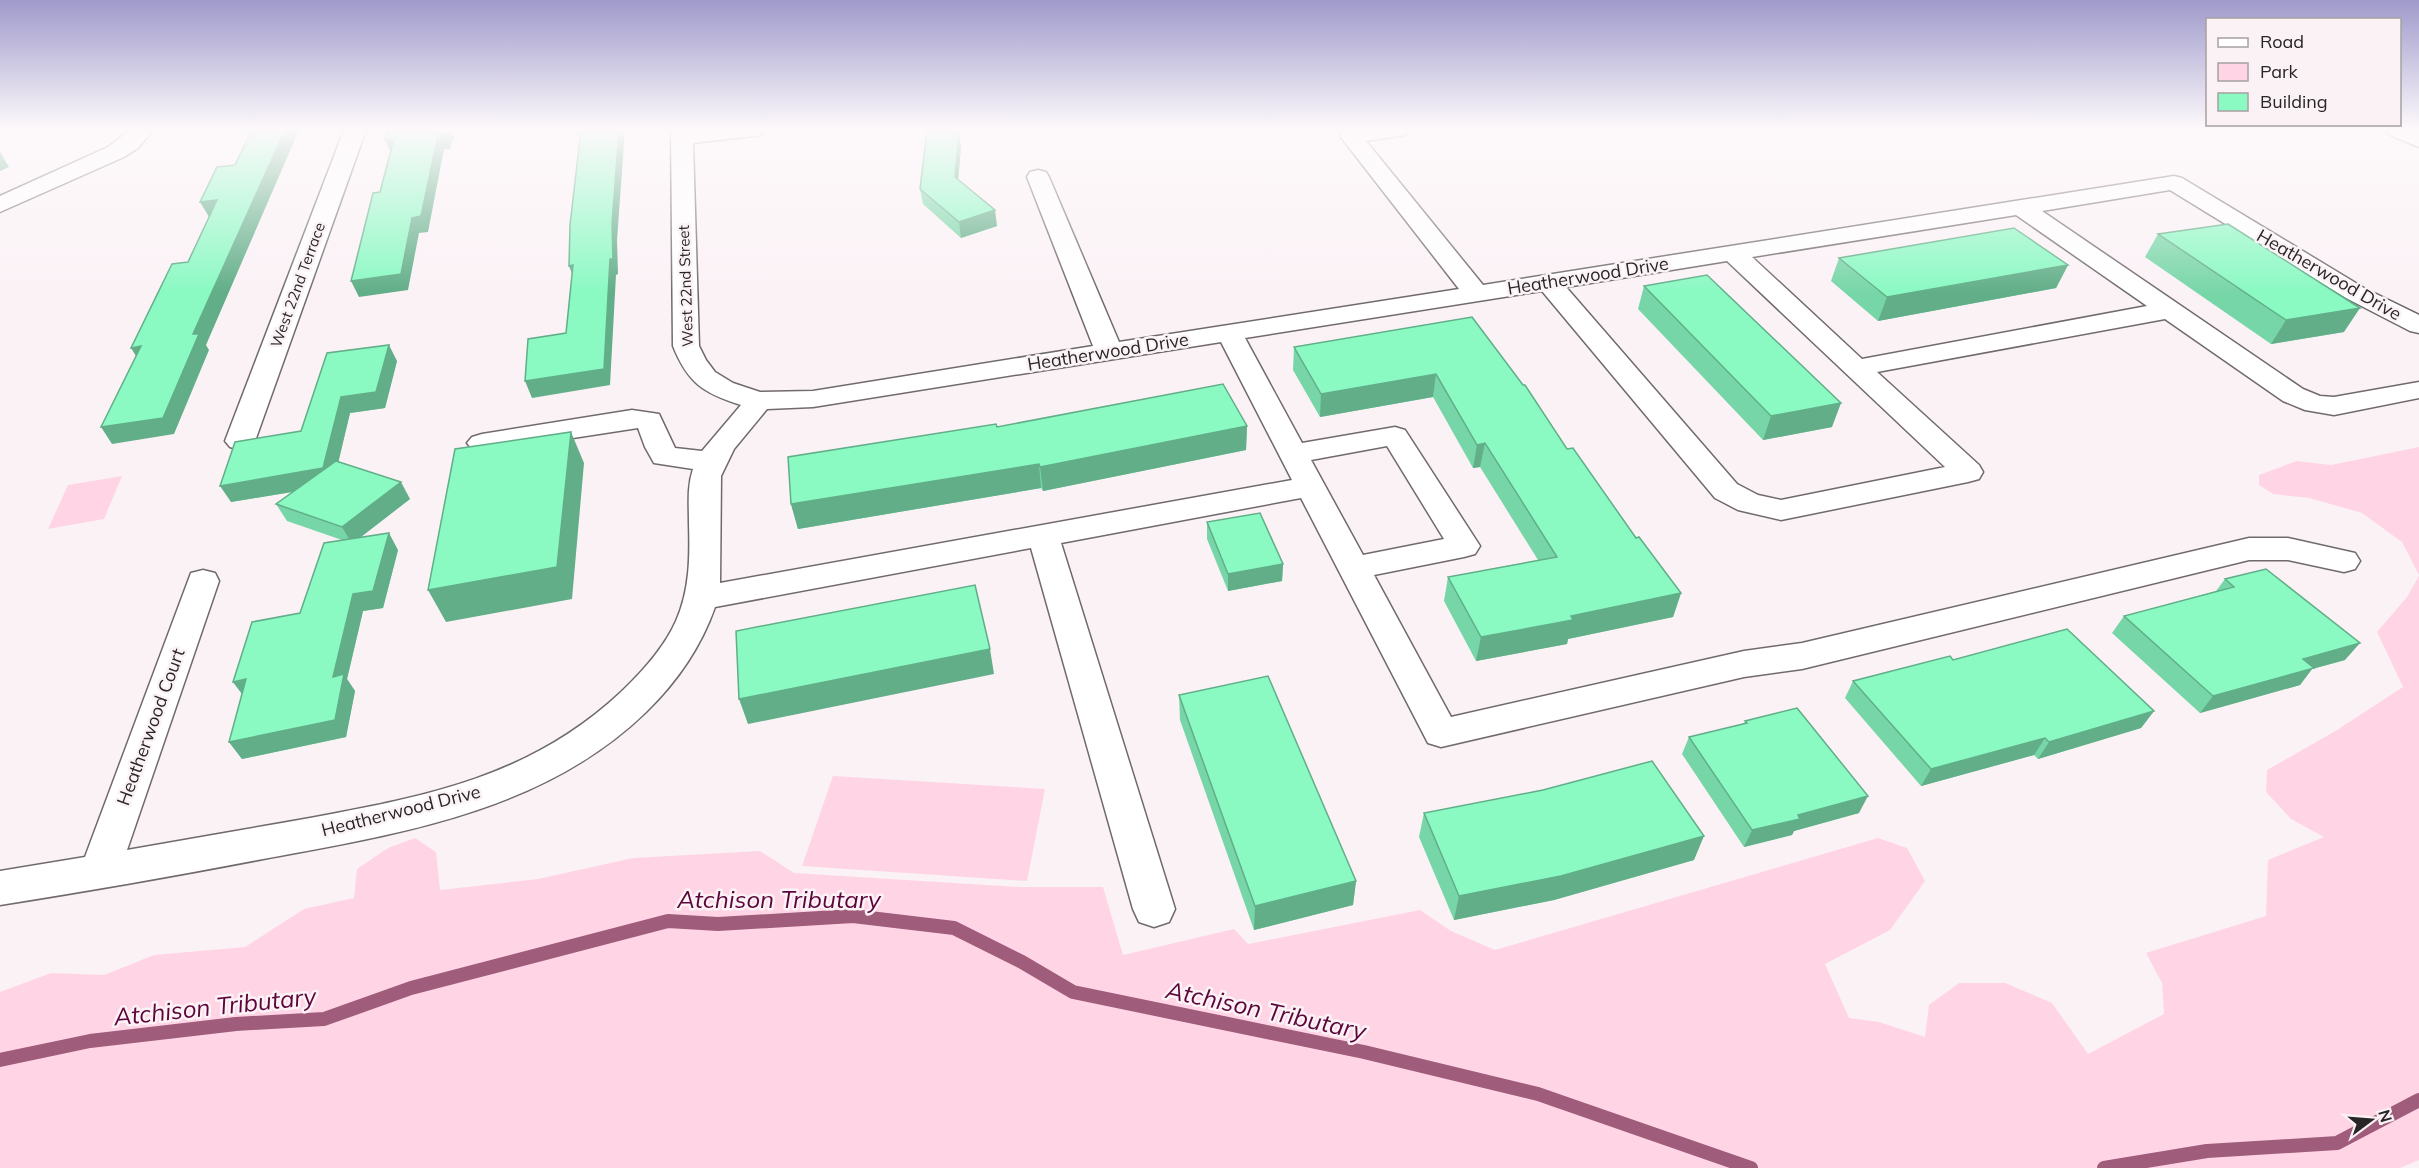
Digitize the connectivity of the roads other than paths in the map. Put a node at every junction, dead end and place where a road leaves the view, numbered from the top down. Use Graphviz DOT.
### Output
graph roads {
  1 [pos="45,185"];
  2 [pos="335,185"];
  3 [pos="683,185"];
  4 [pos="1041,185"];
  5 [pos="1390,185"];
  6 [pos="2164,185"];
  7 [pos="2176,185"];
  8 [pos="0,205"];
  9 [pos="2020,207"];
  10 [pos="1732,253"];
  11 [pos="1548,282"];
  12 [pos="1477,294"];
  13 [pos="2170,310"];
  14 [pos="2419,325"];
  15 [pos="1229,333"];
  16 [pos="1109,352"];
  17 [pos="1856,368"];
  18 [pos="2419,390"];
  19 [pos="759,401"];
  20 [pos="240,441"];
  21 [pos="482,443"];
  22 [pos="1293,454"];
  23 [pos="712,462"];
  24 [pos="1311,486"];
  25 [pos="1043,536"];
  26 [pos="2344,561"];
  27 [pos="1354,568"];
  28 [pos="203,581"];
  29 [pos="703,598"];
  30 [pos="99,873"];
  31 [pos="0,888"];
  32 [pos="1154,909"];
  1 -- 8 [label="street"];
  2 -- 20 [label="street, West 22nd Terrace"];
  3 -- 19 [label="street, West 22nd Street"];
  4 -- 16 [label="street"];
  5 -- 12 [label="street"];
  6 -- 9 [label="street, Heatherwood Drive"];
  7 -- 14 [label="street, Heatherwood Drive"];
  9 -- 10 [label="street, Heatherwood Drive"];
  9 -- 13 [label="street"];
  10 -- 11 [label="street, Heatherwood Drive"];
  10 -- 17 [label="street"];
  11 -- 12 [label="street, Heatherwood Drive"];
  11 -- 17 [label="street"];
  12 -- 15 [label="street, Heatherwood Drive"];
  13 -- 17 [label="street"];
  13 -- 18 [label="street"];
  15 -- 16 [label="street, Heatherwood Drive"];
  15 -- 22 [label="street"];
  16 -- 19 [label="street, Heatherwood Drive"];
  19 -- 23 [label="street, Heatherwood Drive"];
  21 -- 23 [label="street"];
  22 -- 24 [label="street"];
  22 -- 27 [label="street"];
  23 -- 29 [label="street, Heatherwood Drive"];
  24 -- 25 [label="street"];
  24 -- 27 [label="street"];
  25 -- 29 [label="street"];
  25 -- 32 [label="street"];
  26 -- 27 [label="street"];
  28 -- 30 [label="street, Heatherwood Court"];
  29 -- 30 [label="street, Heatherwood Drive"];
  30 -- 31 [label="street, Heatherwood Drive"];
}
